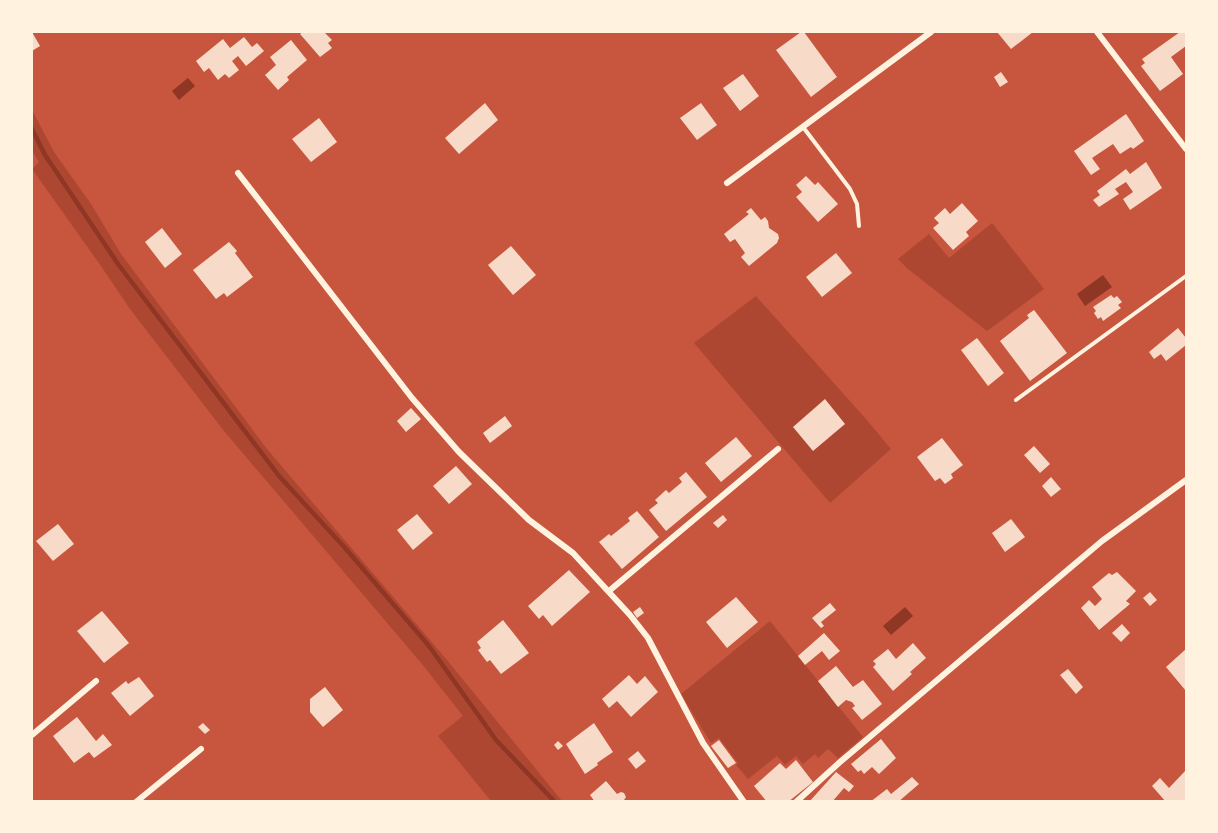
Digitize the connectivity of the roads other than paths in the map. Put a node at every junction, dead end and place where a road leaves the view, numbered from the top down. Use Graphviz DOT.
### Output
graph roads {
  1 [pos="931,32"];
  2 [pos="1097,32"];
  3 [pos="802,126"];
  4 [pos="1186,149"];
  5 [pos="238,173"];
  6 [pos="727,183"];
  7 [pos="859,226"];
  8 [pos="1186,276"];
  9 [pos="1016,400"];
  10 [pos="778,449"];
  11 [pos="1186,480"];
  12 [pos="609,591"];
  13 [pos="96,681"];
  14 [pos="32,735"];
  15 [pos="201,749"];
  16 [pos="136,801"];
  17 [pos="744,801"];
  18 [pos="796,801"];
  1 -- 3 [label="street"];
  2 -- 4 [label="street"];
  3 -- 6 [label="street"];
  3 -- 7 [label="lane"];
  5 -- 12 [label="street"];
  8 -- 9 [label="lane"];
  10 -- 12 [label="street"];
  11 -- 18 [label="street"];
  12 -- 17 [label="street"];
  13 -- 14 [label="street"];
  15 -- 16 [label="street"];
}
